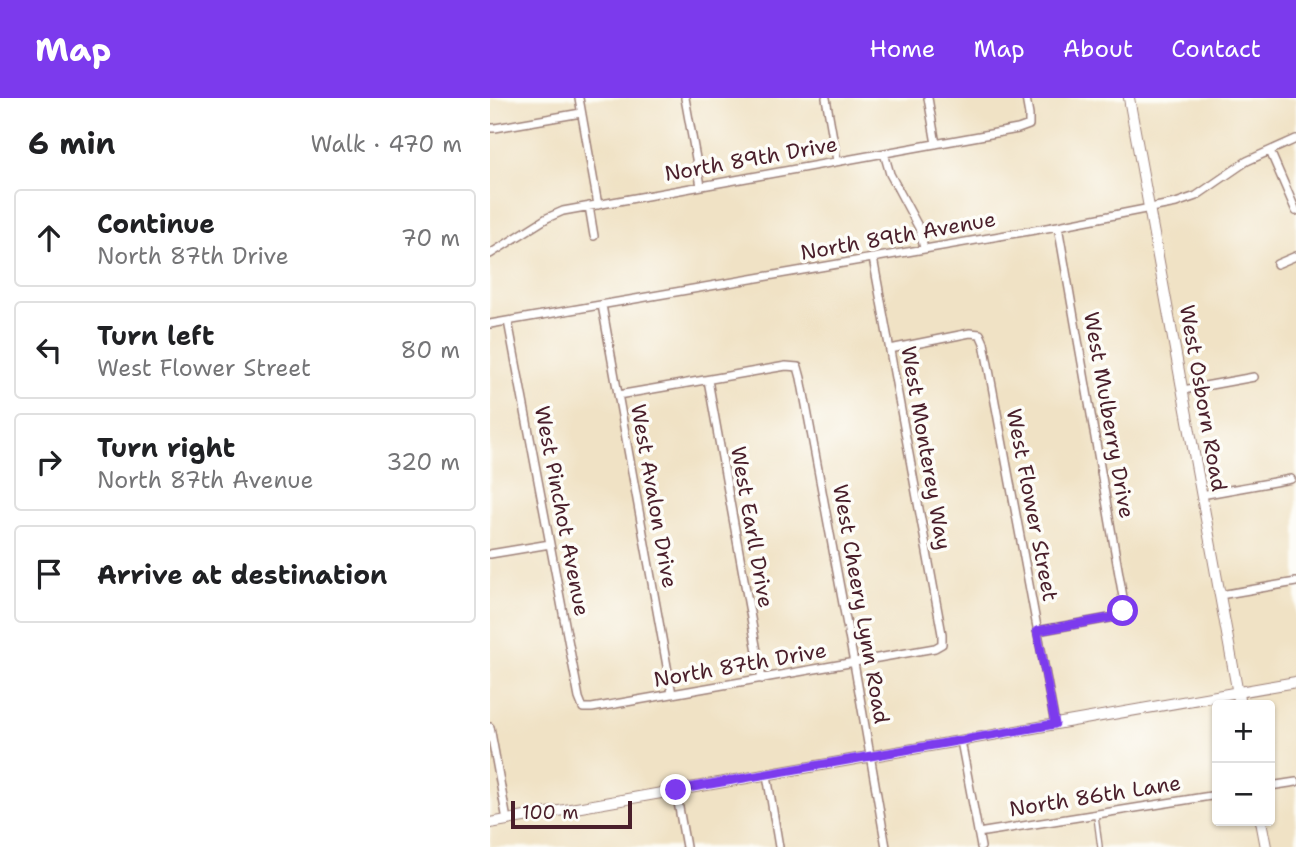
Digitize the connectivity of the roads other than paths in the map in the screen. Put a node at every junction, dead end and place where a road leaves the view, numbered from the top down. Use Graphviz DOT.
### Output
graph roads {
  1 [pos="579,98"];
  2 [pos="685,98"];
  3 [pos="826,98"];
  4 [pos="928,98"];
  5 [pos="1026,98"];
  6 [pos="1129,98"];
  7 [pos="581,113"];
  8 [pos="490,128"];
  9 [pos="1296,139"];
  10 [pos="936,144"];
  11 [pos="1270,151"];
  12 [pos="884,153"];
  13 [pos="837,161"];
  14 [pos="701,186"];
  15 [pos="593,205"];
  16 [pos="1149,208"];
  17 [pos="1296,211"];
  18 [pos="1058,226"];
  19 [pos="594,236"];
  20 [pos="923,248"];
  21 [pos="490,254"];
  22 [pos="1296,256"];
  23 [pos="873,258"];
  24 [pos="1277,264"];
  25 [pos="602,305"];
  26 [pos="508,321"];
  27 [pos="490,324"];
  28 [pos="890,349"];
  29 [pos="1254,377"];
  30 [pos="708,380"];
  31 [pos="1182,390"];
  32 [pos="618,395"];
  33 [pos="1291,479"];
  34 [pos="1201,495"];
  35 [pos="550,544"];
  36 [pos="490,554"];
  37 [pos="1296,582"];
  38 [pos="1220,596"];
  39 [pos="1037,631"];
  40 [pos="942,644"];
  41 [pos="854,663"];
  42 [pos="762,679"];
  43 [pos="1296,682"];
  44 [pos="1237,692"];
  45 [pos="672,694"];
  46 [pos="1239,700"];
  47 [pos="583,708"];
  48 [pos="1055,724"];
  49 [pos="490,727"];
  50 [pos="961,741"];
  51 [pos="871,756"];
  52 [pos="767,775"];
  53 [pos="1296,782"];
  54 [pos="1275,785"];
  55 [pos="676,790"];
  56 [pos="1212,796"];
  57 [pos="1095,814"];
  58 [pos="507,820"];
  59 [pos="490,823"];
  60 [pos="1262,826"];
  61 [pos="978,833"];
  62 [pos="686,847"];
  63 [pos="779,847"];
  64 [pos="886,847"];
  65 [pos="981,847"];
  66 [pos="1100,847"];
  67 [pos="1266,847"];
  1 -- 7 [label="street"];
  2 -- 14 [label="street"];
  3 -- 13 [label="street"];
  4 -- 10 [label="street"];
  5 -- 10 [label="street, North 89th Drive"];
  6 -- 16 [label="street, West Osborn Road"];
  7 -- 8 [label="street"];
  7 -- 15 [label="street"];
  9 -- 11 [label="street, North 89th Avenue"];
  10 -- 12 [label="street, North 89th Drive"];
  11 -- 16 [label="street, North 89th Avenue"];
  11 -- 17 [label="street"];
  12 -- 13 [label="street, North 89th Drive"];
  12 -- 20 [label="street"];
  13 -- 14 [label="street, North 89th Drive"];
  14 -- 15 [label="street, North 89th Drive"];
  15 -- 19 [label="street"];
  15 -- 21 [label="street, North 89th Drive"];
  16 -- 18 [label="street, North 89th Avenue"];
  16 -- 31 [label="street, West Osborn Road"];
  18 -- 20 [label="street, North 89th Avenue"];
  18 -- 39 [label="street, West Mulberry Drive"];
  20 -- 23 [label="street, North 89th Avenue"];
  22 -- 24 [label="street"];
  23 -- 25 [label="street, North 89th Avenue"];
  23 -- 28 [label="street, West Monterey Way"];
  25 -- 26 [label="street, North 89th Avenue"];
  25 -- 32 [label="street, West Avalon Drive"];
  26 -- 27 [label="street, North 89th Avenue"];
  26 -- 35 [label="street, West Pinchot Avenue"];
  28 -- 39 [label="street, West Flower Street"];
  28 -- 40 [label="street, West Monterey Way"];
  29 -- 31 [label="street"];
  30 -- 32 [label="street"];
  30 -- 41 [label="street, West Cheery Lynn Road"];
  30 -- 42 [label="street, West Earll Drive"];
  31 -- 34 [label="street, West Osborn Road"];
  32 -- 45 [label="street, West Avalon Drive"];
  33 -- 34 [label="street"];
  34 -- 38 [label="street, West Osborn Road"];
  35 -- 36 [label="street"];
  35 -- 47 [label="street, West Pinchot Avenue"];
  37 -- 38 [label="street"];
  38 -- 44 [label="street, West Osborn Road"];
  39 -- 48 [label="street, West Flower Street"];
  40 -- 41 [label="street, North 87th Drive"];
  41 -- 42 [label="street, North 87th Drive"];
  41 -- 51 [label="street, West Cheery Lynn Road"];
  42 -- 45 [label="street, North 87th Drive"];
  43 -- 44 [label="street"];
  44 -- 46 [label="street, West Osborn Road"];
  44 -- 48 [label="street"];
  45 -- 47 [label="street, North 87th Drive"];
  48 -- 50 [label="street"];
  49 -- 58 [label="street"];
  50 -- 51 [label="street"];
  50 -- 61 [label="street"];
  51 -- 52 [label="street"];
  51 -- 64 [label="street, West Cheery Lynn Road"];
  52 -- 55 [label="street"];
  52 -- 63 [label="street"];
  53 -- 54 [label="street"];
  55 -- 58 [label="street"];
  55 -- 62 [label="street"];
  56 -- 57 [label="street, North 86th Lane"];
  57 -- 61 [label="street, North 86th Lane"];
  57 -- 66 [label="lane"];
  58 -- 59 [label="street"];
  60 -- 67 [label="street"];
  61 -- 65 [label="street"];
}
